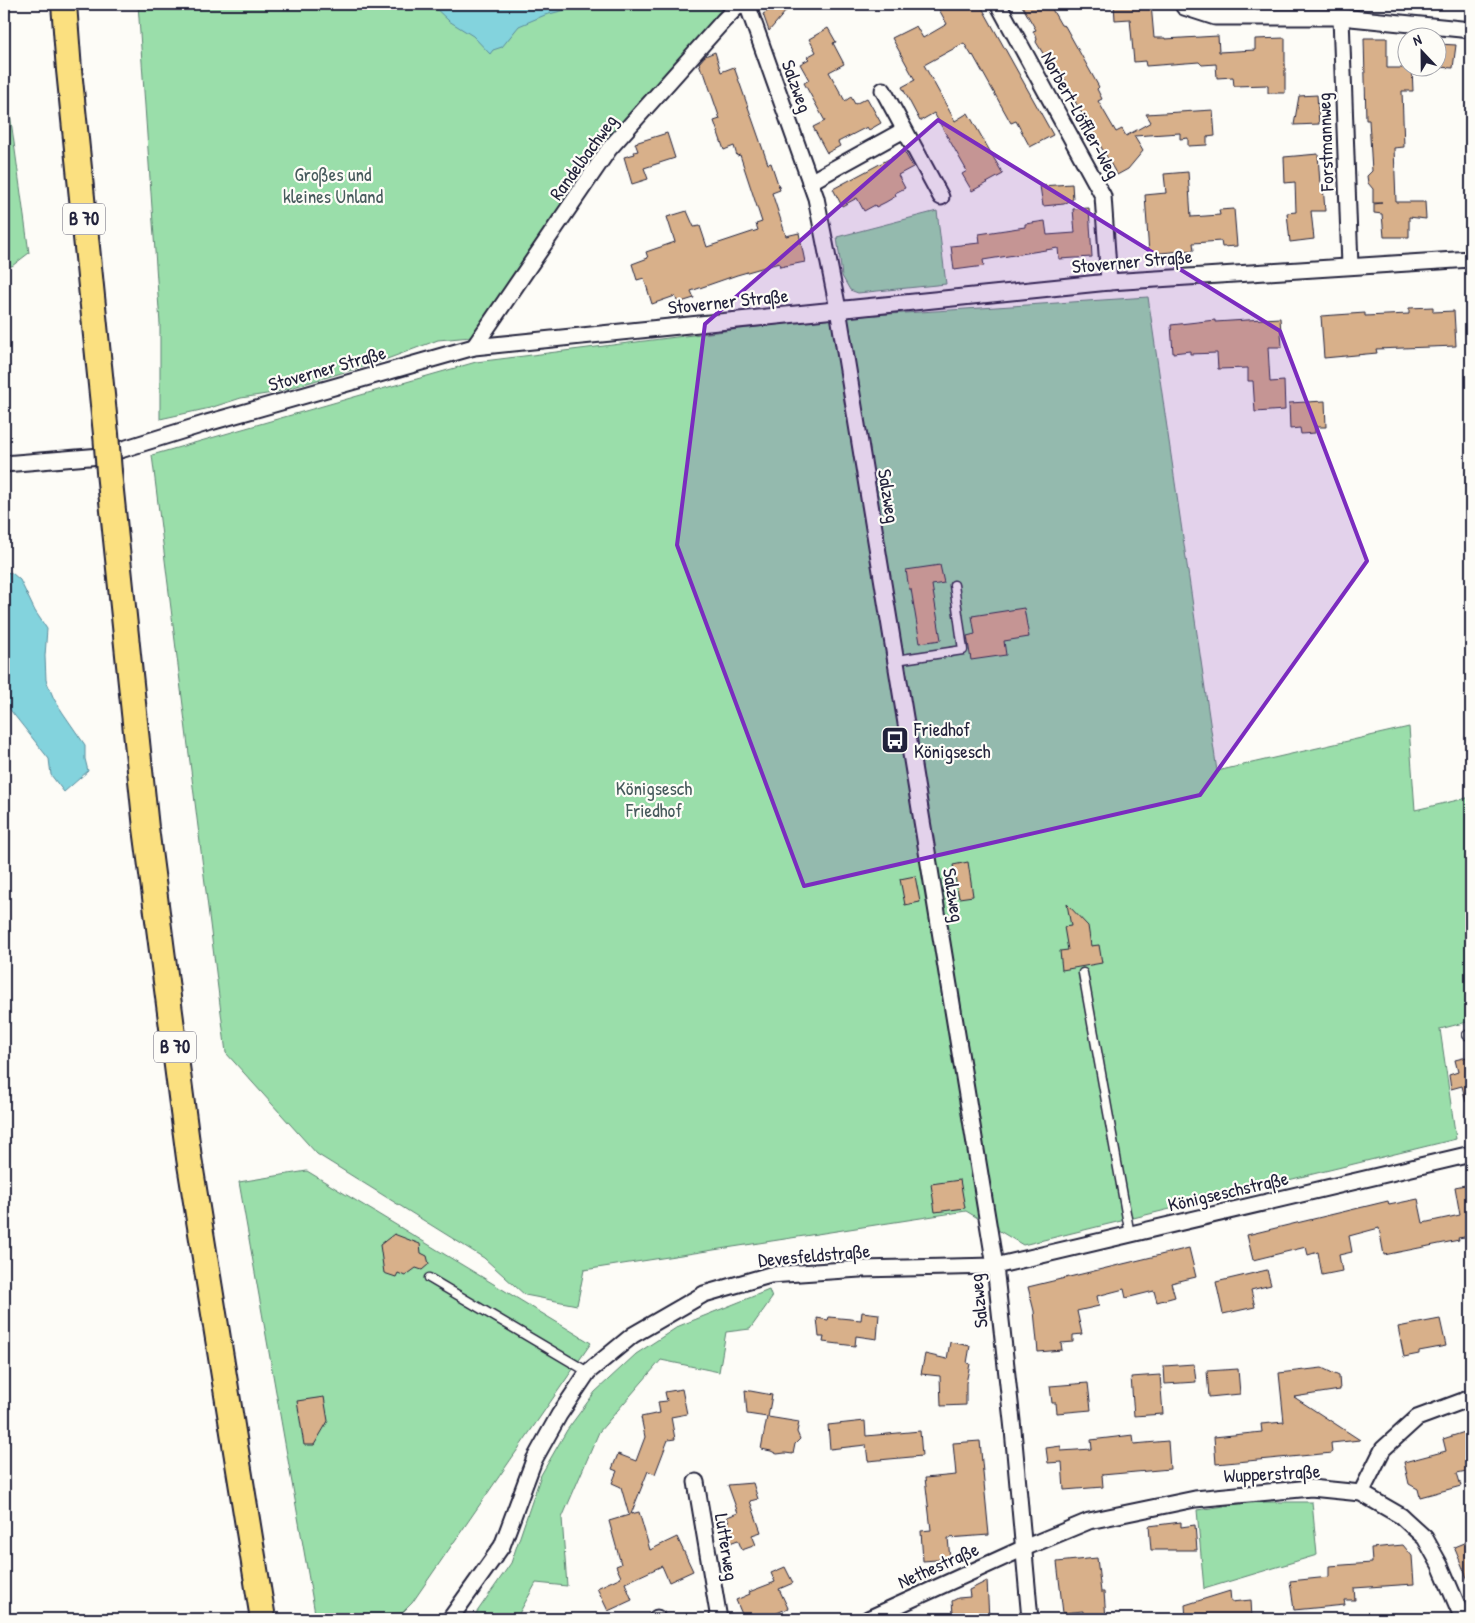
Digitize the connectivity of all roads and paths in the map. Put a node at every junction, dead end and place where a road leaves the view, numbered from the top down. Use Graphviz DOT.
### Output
graph roads {
  1 [pos="64,4"];
  2 [pos="740,4"];
  3 [pos="747,4"];
  4 [pos="998,4"];
  5 [pos="1184,7"];
  6 [pos="1341,17"];
  7 [pos="1471,30"];
  8 [pos="883,90"];
  9 [pos="904,130"];
  10 [pos="810,182"];
  11 [pos="941,197"];
  12 [pos="1471,259"];
  13 [pos="1350,266"];
  14 [pos="1110,282"];
  15 [pos="838,310"];
  16 [pos="474,347"];
  17 [pos="4,464"];
  18 [pos="954,585"];
  19 [pos="896,660"];
  20 [pos="1083,973"];
  21 [pos="1471,1154"];
  22 [pos="1130,1235"];
  23 [pos="995,1266"];
  24 [pos="429,1278"];
  25 [pos="588,1372"];
  26 [pos="1471,1398"];
  27 [pos="696,1482"];
  28 [pos="1361,1493"];
  29 [pos="1024,1548"];
  30 [pos="263,1619"];
  31 [pos="450,1619"];
  32 [pos="718,1619"];
  33 [pos="868,1619"];
  34 [pos="1030,1619"];
  35 [pos="1463,1619"];
  1 -- 30 [label="highway, B 70, bridge"];
  2 -- 16 [label="street, Randelbachweg"];
  3 -- 10 [label="street, Salzweg"];
  4 -- 14 [label="street, Norbert-Löffler-Weg"];
  5 -- 6 [label="street"];
  6 -- 7 [label="street"];
  6 -- 13 [label="street, Forstmannweg"];
  8 -- 9 [label="street"];
  9 -- 10 [label="street"];
  9 -- 11 [label="street"];
  10 -- 15 [label="street, Salzweg"];
  12 -- 13 [label="street, Stoverner Straße"];
  13 -- 14 [label="street, Stoverner Straße"];
  14 -- 15 [label="street, Stoverner Straße"];
  15 -- 16 [label="street, Stoverner Straße"];
  15 -- 19 [label="street, Salzweg"];
  16 -- 17 [label="street, Stoverner Straße"];
  18 -- 19 [label="lane"];
  19 -- 23 [label="street, Salzweg"];
  20 -- 22 [label="lane"];
  21 -- 22 [label="street, Königseschstraße"];
  22 -- 23 [label="street, Königseschstraße"];
  23 -- 25 [label="street, Devesfeldstraße"];
  23 -- 29 [label="street, Salzweg"];
  24 -- 25 [label="lane"];
  25 -- 31 [label="street, Devesfeldstraße"];
  26 -- 28 [label="street"];
  27 -- 32 [label="street, Lutterweg"];
  28 -- 29 [label="street, Wupperstraße"];
  28 -- 35 [label="street, Wupperstraße"];
  29 -- 33 [label="street, Nethestraße"];
  29 -- 34 [label="street, Salzweg"];
}
